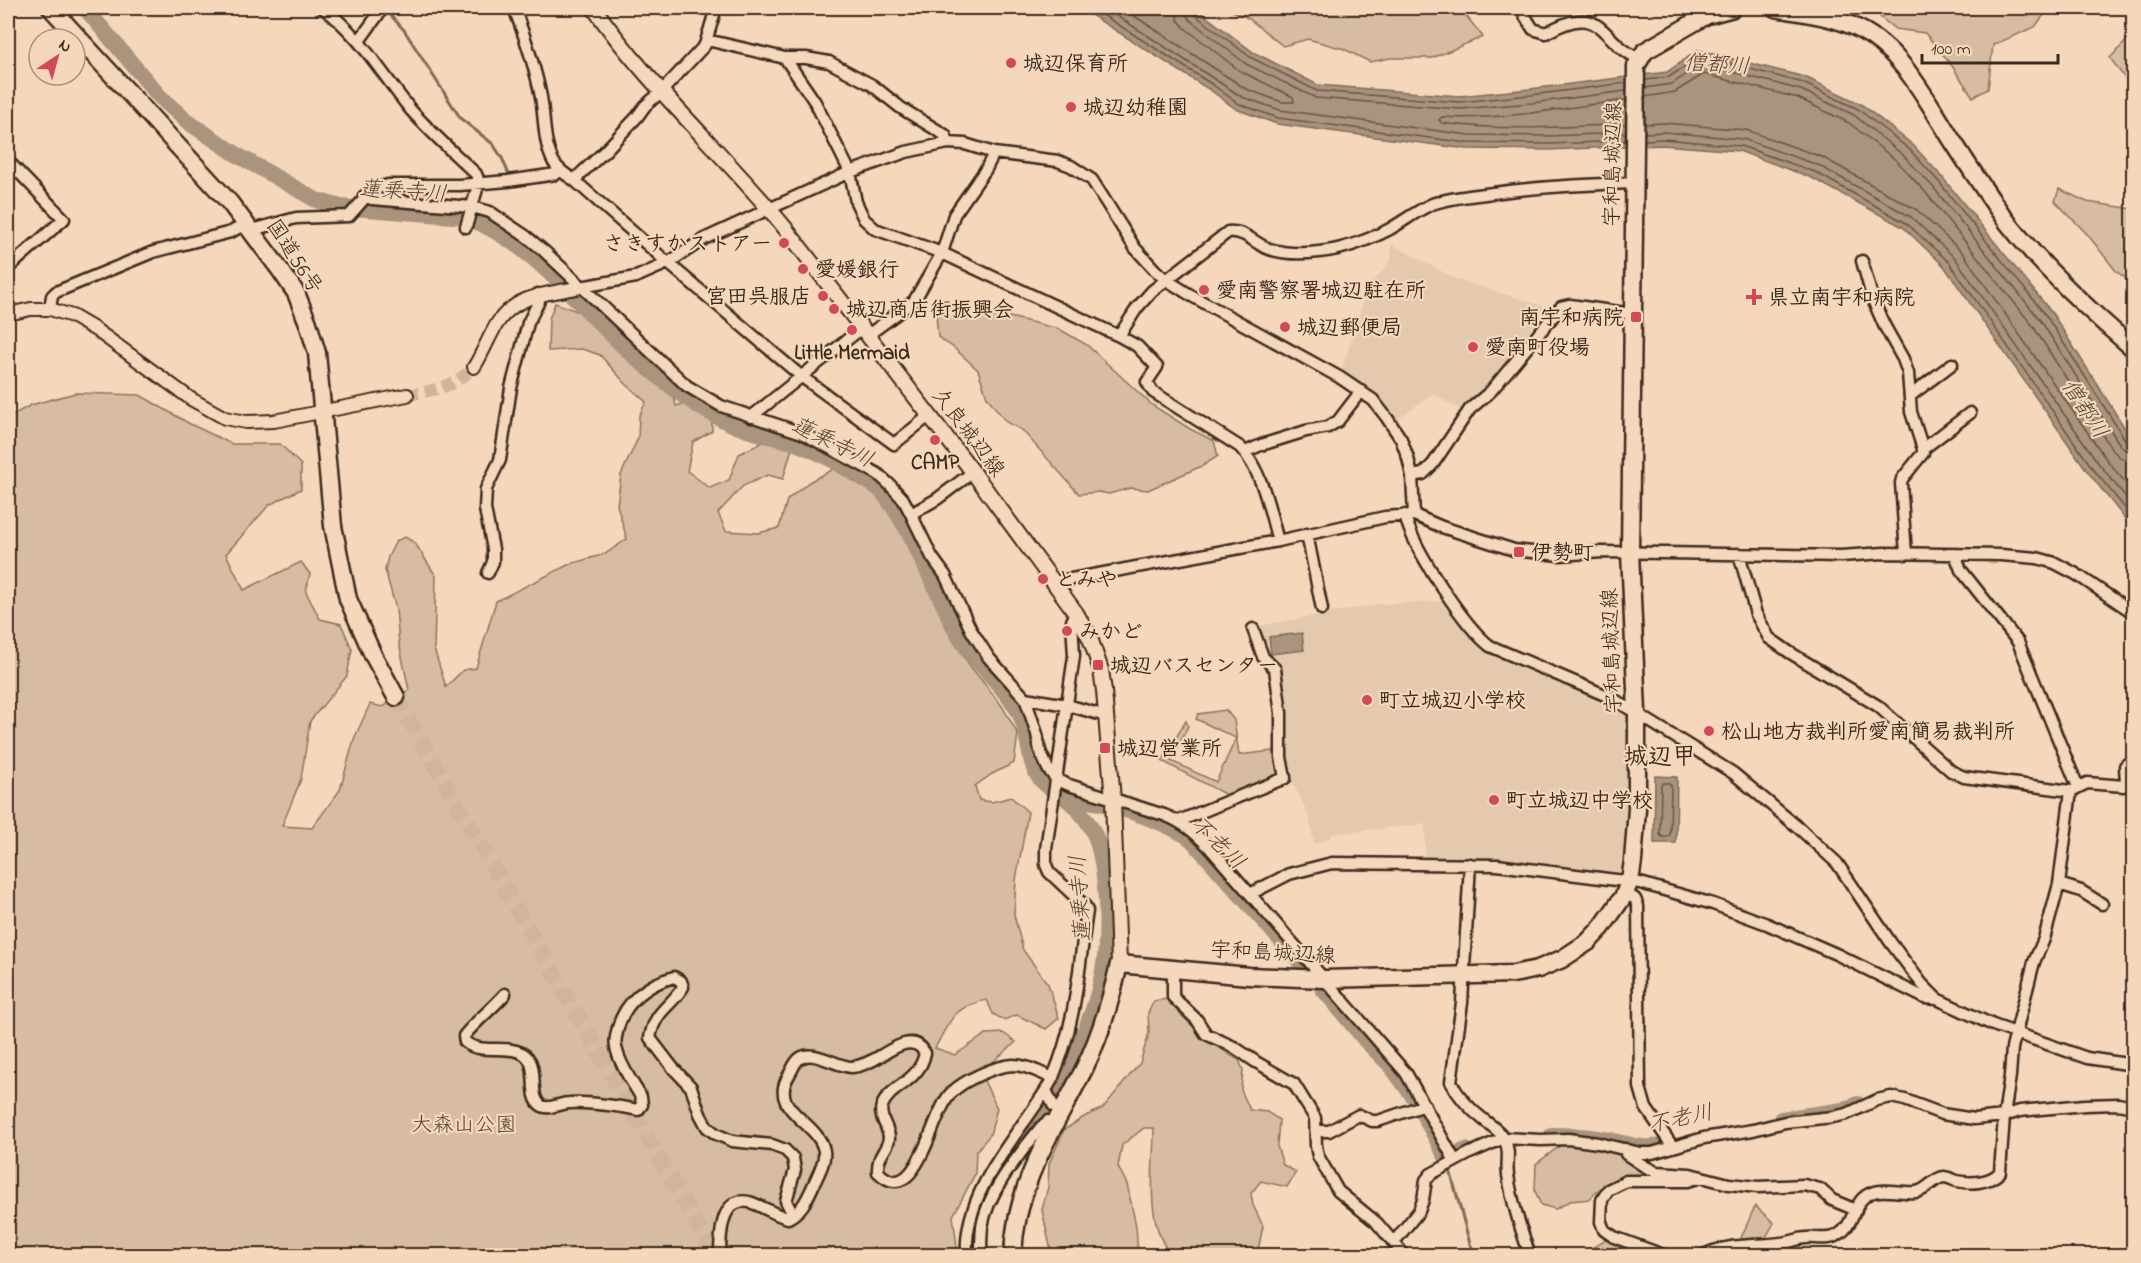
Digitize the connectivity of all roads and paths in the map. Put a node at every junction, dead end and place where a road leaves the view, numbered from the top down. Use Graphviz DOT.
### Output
graph roads {
  1 [pos="51,8"];
  2 [pos="323,8"];
  3 [pos="382,8"];
  4 [pos="514,8"];
  5 [pos="594,8"];
  6 [pos="716,8"];
  7 [pos="1528,8"];
  8 [pos="1733,8"];
  9 [pos="1775,8"];
  10 [pos="707,40"];
  11 [pos="359,41"];
  12 [pos="785,58"];
  13 [pos="1637,62"];
  14 [pos="662,91"];
  15 [pos="948,142"];
  16 [pos="994,153"];
  17 [pos="8,161"];
  18 [pos="559,171"];
  19 [pos="850,172"];
  20 [pos="1635,179"];
  21 [pos="574,180"];
  22 [pos="479,182"];
  23 [pos="362,199"];
  24 [pos="472,207"];
  25 [pos="769,209"];
  26 [pos="249,226"];
  27 [pos="466,227"];
  28 [pos="942,253"];
  29 [pos="1862,261"];
  30 [pos="668,263"];
  31 [pos="8,268"];
  32 [pos="1166,279"];
  33 [pos="581,287"];
  34 [pos="538,294"];
  35 [pos="50,309"];
  36 [pos="8,314"];
  37 [pos="1632,314"];
  38 [pos="866,331"];
  39 [pos="1119,336"];
  40 [pos="2133,349"];
  41 [pos="1952,364"];
  42 [pos="474,367"];
  43 [pos="802,377"];
  44 [pos="1362,391"];
  45 [pos="407,395"];
  46 [pos="1910,396"];
  47 [pos="323,411"];
  48 [pos="1970,413"];
  49 [pos="930,415"];
  50 [pos="751,417"];
  51 [pos="1923,448"];
  52 [pos="1245,452"];
  53 [pos="973,472"];
  54 [pos="1412,476"];
  55 [pos="911,514"];
  56 [pos="1409,515"];
  57 [pos="1307,534"];
  58 [pos="1278,541"];
  59 [pos="1630,552"];
  60 [pos="1739,554"];
  61 [pos="1906,554"];
  62 [pos="1955,554"];
  63 [pos="488,573"];
  64 [pos="1055,582"];
  65 [pos="1322,609"];
  66 [pos="2133,613"];
  67 [pos="1076,614"];
  68 [pos="1253,629"];
  69 [pos="396,697"];
  70 [pos="1025,698"];
  71 [pos="1067,705"];
  72 [pos="1637,712"];
  73 [pos="1106,716"];
  74 [pos="2133,765"];
  75 [pos="1057,780"];
  76 [pos="2075,789"];
  77 [pos="1113,800"];
  78 [pos="1179,821"];
  79 [pos="1470,864"];
  80 [pos="2059,884"];
  81 [pos="1628,887"];
  82 [pos="1250,894"];
  83 [pos="2102,904"];
  84 [pos="1119,964"];
  85 [pos="1173,968"];
  86 [pos="1464,976"];
  87 [pos="1325,979"];
  88 [pos="505,994"];
  89 [pos="1937,999"];
  90 [pos="2015,1033"];
  91 [pos="2133,1065"];
  92 [pos="1053,1078"];
  93 [pos="1046,1090"];
  94 [pos="1425,1106"];
  95 [pos="2133,1107"];
  96 [pos="2004,1116"];
  97 [pos="1058,1118"];
  98 [pos="1317,1131"];
  99 [pos="1504,1138"];
  100 [pos="1673,1147"];
  101 [pos="1625,1149"];
  102 [pos="1455,1161"];
  103 [pos="1701,1177"];
  104 [pos="1856,1210"];
  105 [pos="793,1215"];
  106 [pos="1394,1242"];
  107 [pos="720,1256"];
  108 [pos="967,1256"];
  109 [pos="981,1256"];
  110 [pos="1013,1256"];
  111 [pos="1405,1256"];
  112 [pos="1530,1256"];
  113 [pos="1666,1256"];
  114 [pos="1702,1256"];
  1 -- 26 [label="main road, 国道56号"];
  2 -- 11 [label="street"];
  3 -- 11 [label="street"];
  4 -- 18 [label="street"];
  5 -- 14 [label="main road, 久良城辺線"];
  6 -- 10 [label="street"];
  7 -- 13 [label="street"];
  8 -- 13 [label="main road"];
  9 -- 40 [label="main road"];
  10 -- 12 [label="street"];
  10 -- 14 [label="street"];
  11 -- 22 [label="street"];
  12 -- 15 [label="street"];
  12 -- 19 [label="street"];
  13 -- 20 [label="main road, 宇和島城辺線"];
  14 -- 21 [label="street"];
  14 -- 25 [label="main road, 久良城辺線"];
  15 -- 16 [label="street"];
  15 -- 19 [label="street"];
  16 -- 28 [label="street"];
  16 -- 32 [label="street"];
  17 -- 31 [label="street"];
  18 -- 21 [label="street"];
  18 -- 22 [label="street"];
  19 -- 25 [label="street"];
  19 -- 28 [label="street"];
  20 -- 32 [label="street"];
  20 -- 37 [label="main road, 宇和島城辺線"];
  21 -- 30 [label="street"];
  22 -- 23 [label="street"];
  22 -- 24 [label="street"];
  23 -- 24 [label="street"];
  23 -- 26 [label="street"];
  24 -- 27 [label="street"];
  24 -- 33 [label="street"];
  25 -- 30 [label="street"];
  25 -- 38 [label="main road, 久良城辺線"];
  26 -- 35 [label="street"];
  26 -- 47 [label="main road, 国道56号"];
  28 -- 38 [label="street"];
  28 -- 39 [label="street"];
  29 -- 46 [label="street"];
  30 -- 33 [label="street"];
  30 -- 43 [label="street"];
  32 -- 39 [label="street"];
  32 -- 44 [label="street"];
  33 -- 34 [label="street"];
  33 -- 50 [label="street"];
  34 -- 42 [label="street"];
  34 -- 63 [label="street"];
  35 -- 36 [label="street"];
  35 -- 47 [label="street"];
  37 -- 54 [label="street"];
  37 -- 59 [label="main road, 宇和島城辺線"];
  38 -- 43 [label="street"];
  38 -- 49 [label="main road, 久良城辺線"];
  39 -- 52 [label="street"];
  41 -- 46 [label="street"];
  43 -- 49 [label="street"];
  43 -- 50 [label="street"];
  44 -- 52 [label="street"];
  44 -- 54 [label="street"];
  45 -- 47 [label="street"];
  46 -- 51 [label="street"];
  47 -- 69 [label="main road, 国道56号"];
  48 -- 51 [label="street"];
  49 -- 53 [label="main road, 久良城辺線"];
  50 -- 55 [label="street"];
  51 -- 61 [label="street"];
  52 -- 58 [label="street"];
  53 -- 55 [label="street"];
  53 -- 64 [label="main road, 久良城辺線"];
  54 -- 56 [label="street"];
  55 -- 70 [label="street"];
  56 -- 57 [label="street"];
  56 -- 59 [label="street"];
  56 -- 72 [label="street"];
  57 -- 58 [label="street"];
  57 -- 65 [label="street"];
  58 -- 64 [label="street"];
  59 -- 60 [label="street"];
  59 -- 72 [label="main road, 宇和島城辺線"];
  60 -- 61 [label="street"];
  60 -- 76 [label="street"];
  61 -- 62 [label="street"];
  62 -- 66 [label="street"];
  62 -- 76 [label="street"];
  64 -- 67 [label="main road, 久良城辺線"];
  67 -- 71 [label="street"];
  67 -- 73 [label="main road, 久良城辺線"];
  68 -- 78 [label="street"];
  70 -- 71 [label="street"];
  70 -- 75 [label="street"];
  71 -- 73 [label="street"];
  71 -- 75 [label="street"];
  72 -- 81 [label="main road, 宇和島城辺線"];
  72 -- 89 [label="street"];
  73 -- 77 [label="main road, 久良城辺線"];
  74 -- 76 [label="street"];
  75 -- 77 [label="street"];
  75 -- 92 [label="street"];
  76 -- 80 [label="street"];
  77 -- 78 [label="street"];
  77 -- 84 [label="main road, 久良城辺線"];
  78 -- 82 [label="street"];
  79 -- 81 [label="street"];
  79 -- 82 [label="street"];
  79 -- 86 [label="street"];
  80 -- 83 [label="street"];
  80 -- 90 [label="street"];
  81 -- 86 [label="main road, 宇和島城辺線"];
  81 -- 89 [label="street"];
  81 -- 100 [label="street"];
  82 -- 87 [label="street"];
  84 -- 85 [label="main road, 宇和島城辺線"];
  84 -- 97 [label="main road"];
  85 -- 87 [label="main road, 宇和島城辺線"];
  85 -- 98 [label="street"];
  86 -- 87 [label="main road, 宇和島城辺線"];
  86 -- 99 [label="street"];
  87 -- 94 [label="street"];
  88 -- 105 [label="street"];
  89 -- 90 [label="street"];
  90 -- 91 [label="street"];
  90 -- 96 [label="street"];
  92 -- 93 [label="street"];
  92 -- 105 [label="street"];
  93 -- 97 [label="street"];
  93 -- 108 [label="street"];
  94 -- 98 [label="street"];
  94 -- 102 [label="street"];
  95 -- 96 [label="street"];
  96 -- 100 [label="street"];
  96 -- 104 [label="street"];
  97 -- 109 [label="street"];
  97 -- 110 [label="main road"];
  98 -- 106 [label="street"];
  99 -- 101 [label="street"];
  99 -- 102 [label="street"];
  99 -- 112 [label="street"];
  100 -- 101 [label="street"];
  101 -- 103 [label="street"];
  102 -- 106 [label="street"];
  103 -- 104 [label="street"];
  103 -- 113 [label="street"];
  104 -- 114 [label="street"];
  105 -- 107 [label="street"];
  106 -- 111 [label="street"];
}
